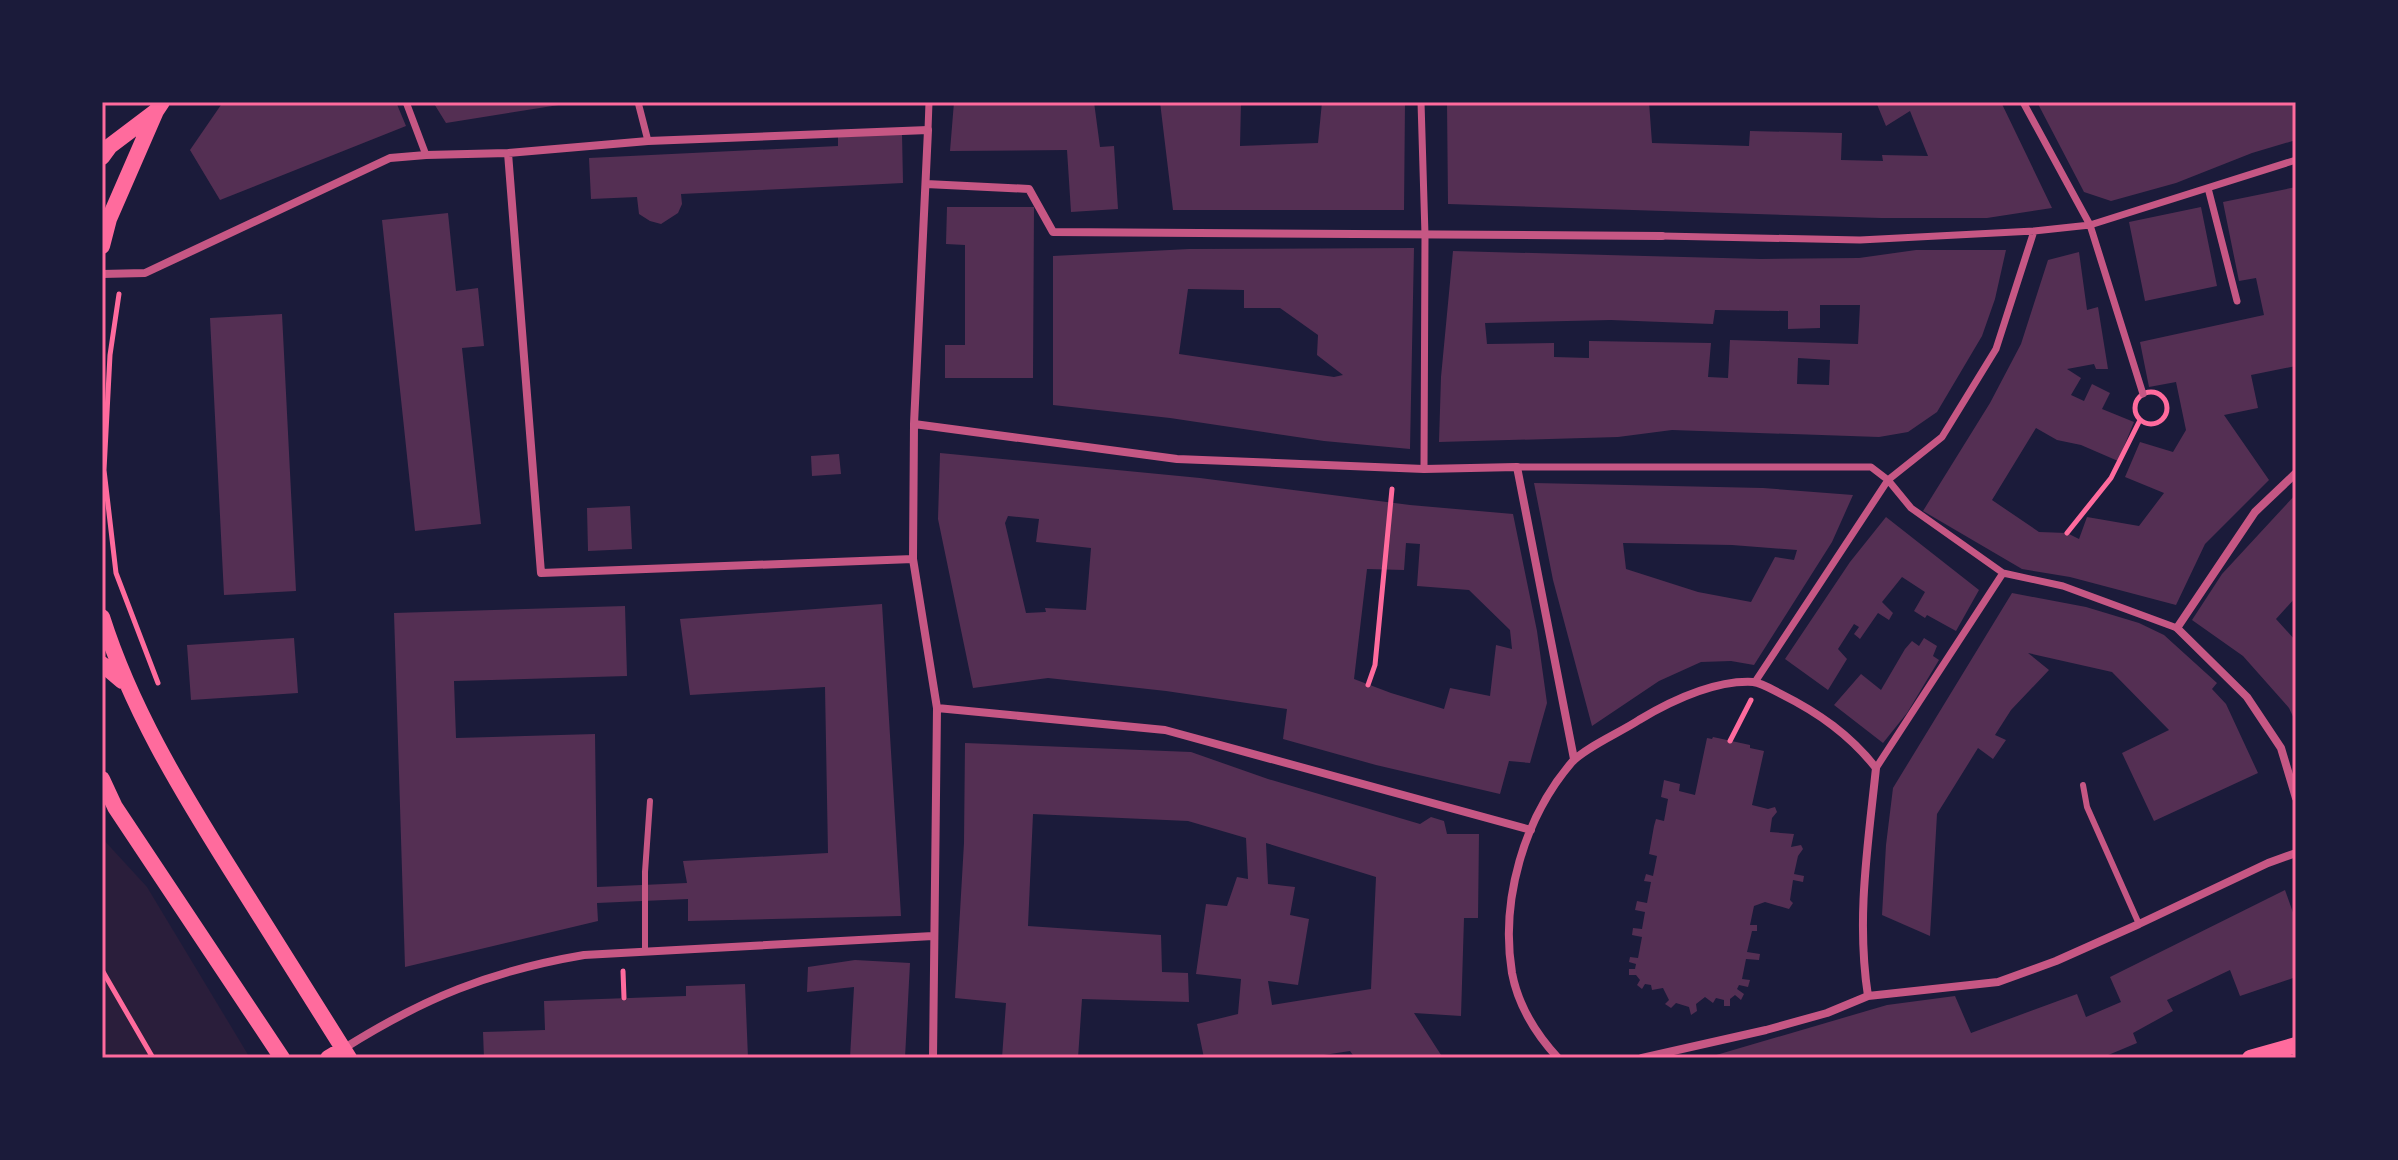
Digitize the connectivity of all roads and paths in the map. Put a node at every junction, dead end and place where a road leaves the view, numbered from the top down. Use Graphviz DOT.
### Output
graph roads {
  1 [pos="406,102"];
  2 [pos="638,102"];
  3 [pos="929,102"];
  4 [pos="1421,102"];
  5 [pos="2023,102"];
  6 [pos="159,106"];
  7 [pos="928,130"];
  8 [pos="648,141"];
  9 [pos="508,153"];
  10 [pos="426,155"];
  11 [pos="102,157"];
  12 [pos="2296,160"];
  13 [pos="926,184"];
  14 [pos="2208,188"];
  15 [pos="2090,225"];
  16 [pos="2034,231"];
  17 [pos="1425,235"];
  18 [pos="1662,236"];
  19 [pos="102,246"];
  20 [pos="123,273"];
  21 [pos="102,274"];
  22 [pos="2237,301"];
  23 [pos="2143,394"];
  24 [pos="2140,420"];
  25 [pos="914,424"];
  26 [pos="1517,467"];
  27 [pos="1395,468"];
  28 [pos="1424,469"];
  29 [pos="2296,473"];
  30 [pos="1888,480"];
  31 [pos="2067,533"];
  32 [pos="913,559"];
  33 [pos="2003,573"];
  34 [pos="102,617"];
  35 [pos="2177,628"];
  36 [pos="102,664"];
  37 [pos="1755,682"];
  38 [pos="126,685"];
  39 [pos="1368,685"];
  40 [pos="160,688"];
  41 [pos="937,708"];
  42 [pos="1730,741"];
  43 [pos="1574,759"];
  44 [pos="1876,768"];
  45 [pos="102,779"];
  46 [pos="2083,785"];
  47 [pos="2296,798"];
  48 [pos="650,801"];
  49 [pos="109,803"];
  50 [pos="1531,830"];
  51 [pos="2296,853"];
  52 [pos="2139,924"];
  53 [pos="933,936"];
  54 [pos="645,952"];
  55 [pos="102,970"];
  56 [pos="1868,996"];
  57 [pos="2296,1045"];
  58 [pos="346,1053"];
  59 [pos="153,1058"];
  60 [pos="282,1058"];
  61 [pos="328,1058"];
  62 [pos="933,1058"];
  63 [pos="1558,1058"];
  64 [pos="1642,1058"];
  65 [pos="2250,1058"];
  1 -- 10 [label="street"];
  2 -- 8 [label="street"];
  3 -- 7 [label="street"];
  4 -- 17 [label="street"];
  5 -- 15 [label="street"];
  6 -- 11 [label="main road"];
  6 -- 19 [label="main road"];
  7 -- 8 [label="street"];
  7 -- 13 [label="street"];
  8 -- 9 [label="street"];
  9 -- 10 [label="street"];
  9 -- 32 [label="street"];
  10 -- 20 [label="street"];
  12 -- 14 [label="street"];
  13 -- 17 [label="street"];
  13 -- 25 [label="street"];
  14 -- 15 [label="street"];
  14 -- 22 [label="street"];
  15 -- 16 [label="street"];
  15 -- 23 [label="street"];
  16 -- 18 [label="street"];
  16 -- 30 [label="street"];
  17 -- 18 [label="street"];
  17 -- 28 [label="street"];
  20 -- 21 [label="street"];
  20 -- 40 [label="path"];
  24 -- 31 [label="path"];
  25 -- 27 [label="street"];
  25 -- 32 [label="street"];
  26 -- 28 [label="street"];
  26 -- 30 [label="street"];
  26 -- 43 [label="street"];
  27 -- 28 [label="street"];
  27 -- 39 [label="path"];
  29 -- 35 [label="street"];
  30 -- 33 [label="street"];
  30 -- 37 [label="street"];
  32 -- 41 [label="street"];
  33 -- 35 [label="street"];
  33 -- 44 [label="street"];
  34 -- 38 [label="main road"];
  35 -- 47 [label="street"];
  36 -- 38 [label="main road"];
  37 -- 42 [label="path"];
  37 -- 43 [label="street"];
  37 -- 44 [label="street"];
  38 -- 58 [label="main road"];
  41 -- 50 [label="street"];
  41 -- 53 [label="street"];
  43 -- 50 [label="street"];
  44 -- 56 [label="street"];
  45 -- 49 [label="main road"];
  46 -- 52 [label="lane"];
  48 -- 54 [label="lane"];
  49 -- 60 [label="main road"];
  50 -- 63 [label="street"];
  51 -- 52 [label="street"];
  52 -- 56 [label="street"];
  53 -- 54 [label="street"];
  53 -- 62 [label="street"];
  54 -- 58 [label="street"];
  55 -- 59 [label="path"];
  56 -- 64 [label="street"];
  57 -- 65 [label="main road"];
  58 -- 61 [label="main road"];
}
